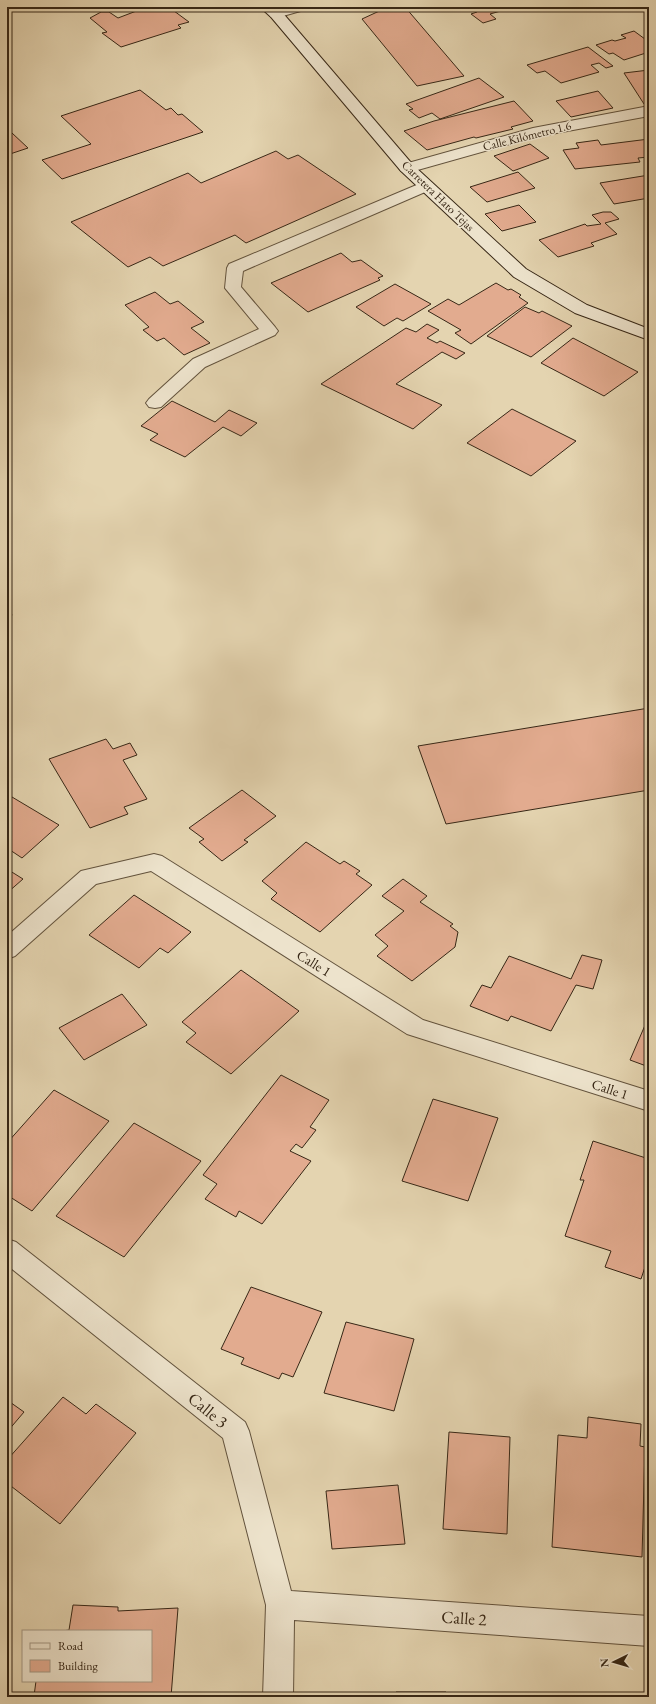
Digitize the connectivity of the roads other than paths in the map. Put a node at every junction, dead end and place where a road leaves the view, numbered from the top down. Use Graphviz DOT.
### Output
graph roads {
  1 [pos="299,7"];
  2 [pos="272,10"];
  3 [pos="649,111"];
  4 [pos="407,168"];
  5 [pos="426,186"];
  6 [pos="649,335"];
  7 [pos="155,403"];
  8 [pos="7,950"];
  9 [pos="649,1101"];
  10 [pos="7,1250"];
  11 [pos="280,1605"];
  12 [pos="649,1631"];
  13 [pos="278,1697"];
  1 -- 2 [label="street"];
  2 -- 4 [label="street, Carretera Hato Tejas"];
  3 -- 4 [label="street, Calle Kilómetro 1.6"];
  4 -- 5 [label="street, Carretera Hato Tejas"];
  5 -- 6 [label="street, Carretera Hato Tejas"];
  5 -- 7 [label="street"];
  8 -- 9 [label="street, Calle 1"];
  10 -- 11 [label="street, Calle 3"];
  11 -- 12 [label="street, Calle 2"];
  11 -- 13 [label="street, Calle 3"];
}
